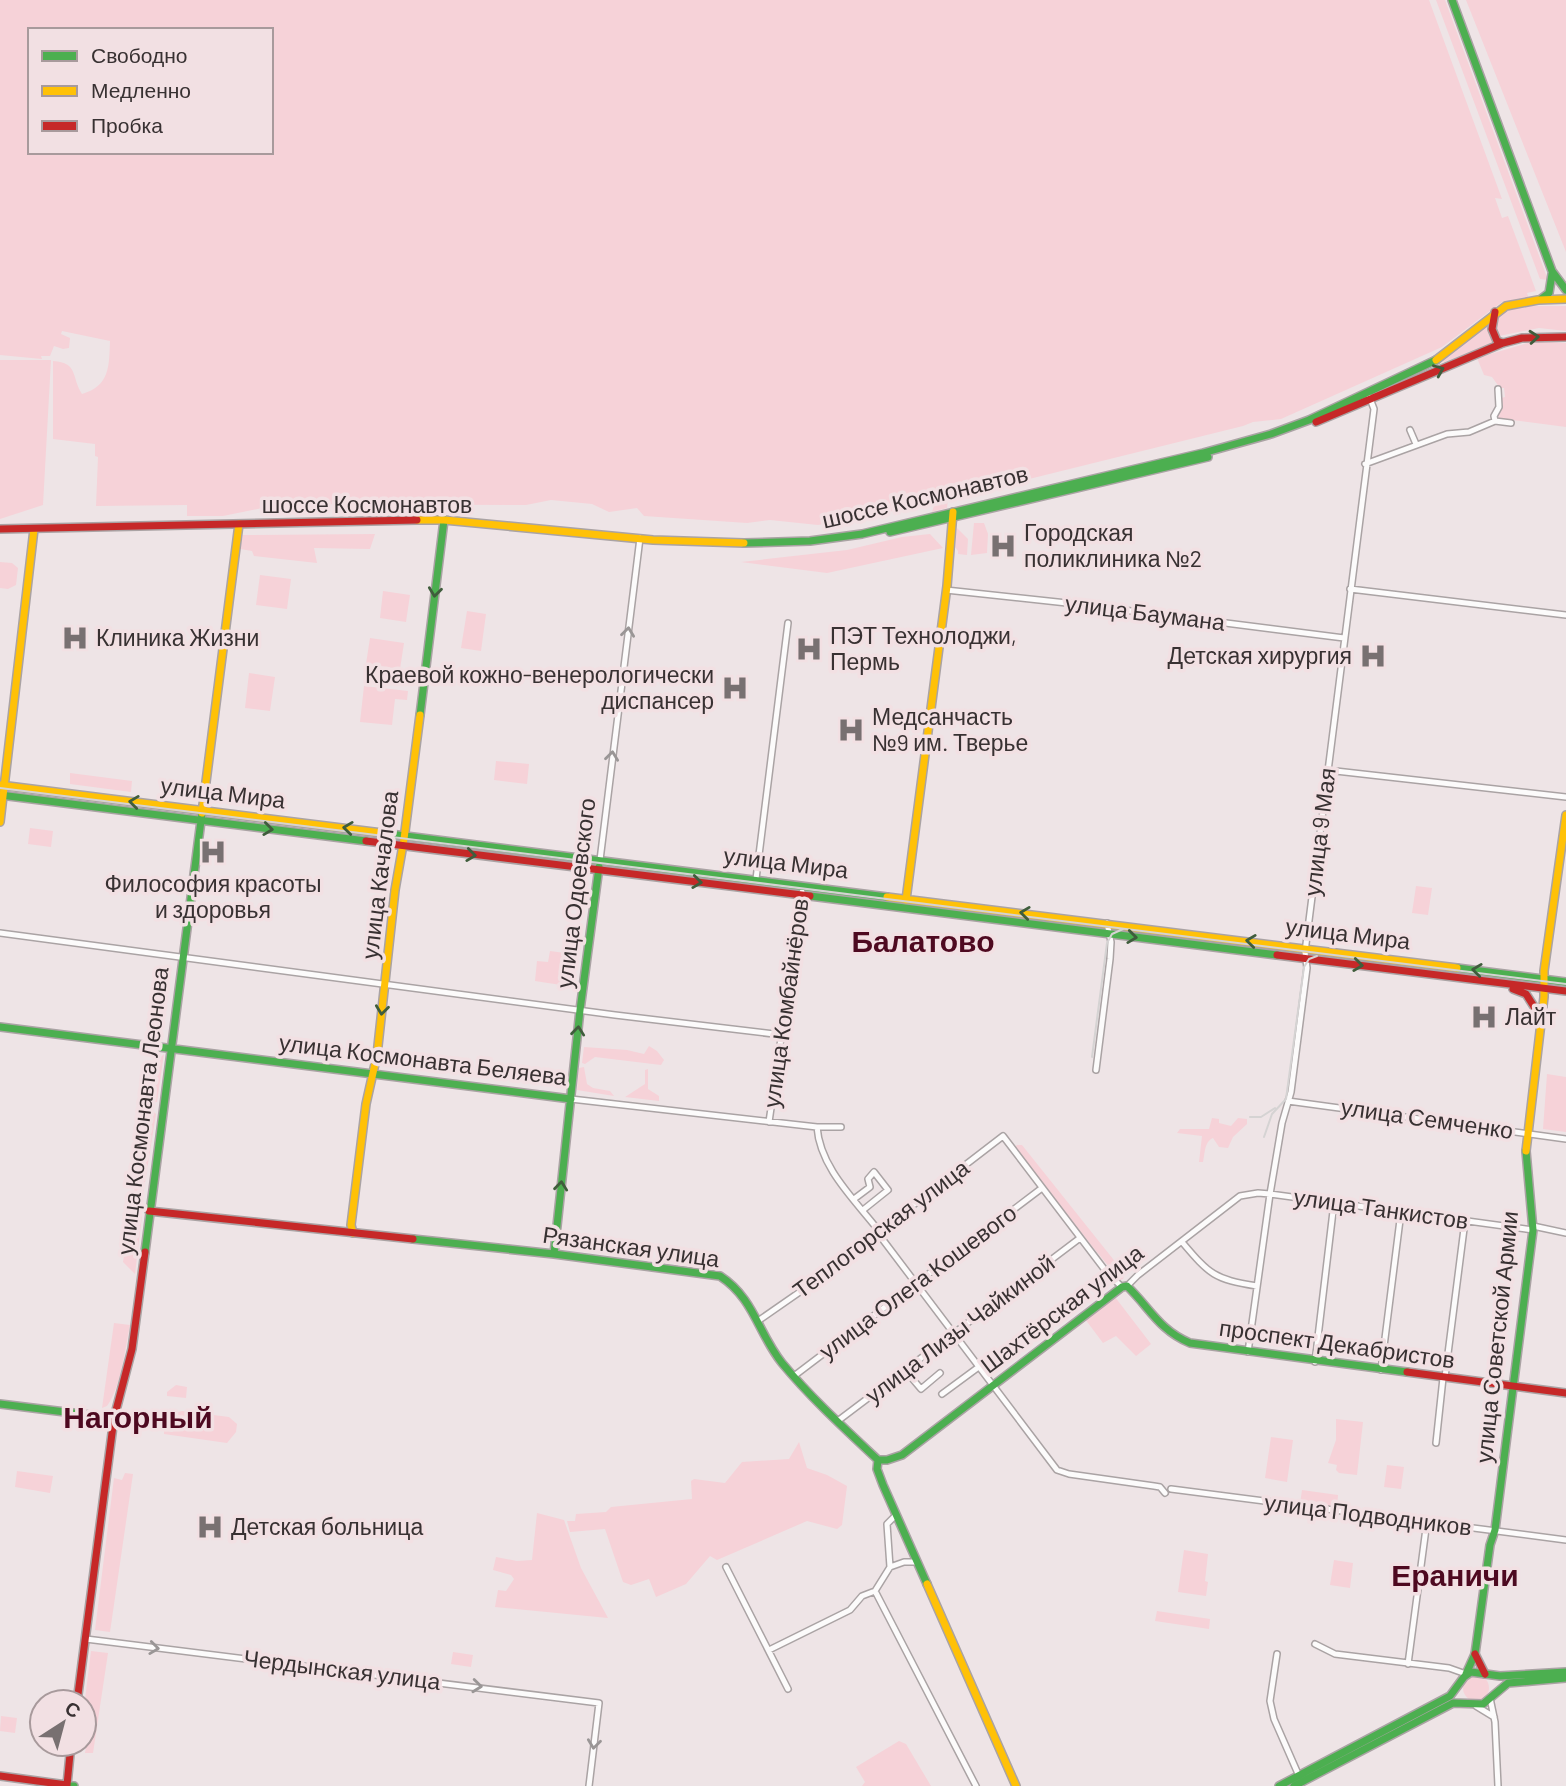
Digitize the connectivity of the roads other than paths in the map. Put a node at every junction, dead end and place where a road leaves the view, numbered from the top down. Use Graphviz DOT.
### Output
graph roads {
  1 [pos="1452,0"];
  2 [pos="1552,271"];
  3 [pos="1566,290"];
  4 [pos="1566,299"];
  5 [pos="1538,300"];
  6 [pos="1495,312"];
  7 [pos="1566,337"];
  8 [pos="1503,343"];
  9 [pos="1498,388"];
  10 [pos="1369,397"];
  11 [pos="1495,421"];
  12 [pos="1511,424"];
  13 [pos="1410,430"];
  14 [pos="1416,444"];
  15 [pos="1366,464"];
  16 [pos="953,515"];
  17 [pos="444,522"];
  18 [pos="239,526"];
  19 [pos="0,531"];
  20 [pos="34,531"];
  21 [pos="640,540"];
  22 [pos="1350,589"];
  23 [pos="946,590"];
  24 [pos="1566,615"];
  25 [pos="788,623"];
  26 [pos="1344,638"];
  27 [pos="1327,770"];
  28 [pos="2,785"];
  29 [pos="2,795"];
  30 [pos="1566,797"];
  31 [pos="202,810"];
  32 [pos="1566,815"];
  33 [pos="201,820"];
  34 [pos="0,822"];
  35 [pos="405,835"];
  36 [pos="403,845"];
  37 [pos="600,860"];
  38 [pos="598,870"];
  39 [pos="756,879"];
  40 [pos="802,885"];
  41 [pos="801,895"];
  42 [pos="907,898"];
  43 [pos="906,908"];
  44 [pos="1107,923"];
  45 [pos="0,933"];
  46 [pos="1110,934"];
  47 [pos="1306,948"];
  48 [pos="182,958"];
  49 [pos="1305,958"];
  50 [pos="1544,979"];
  51 [pos="1493,982"];
  52 [pos="1566,982"];
  53 [pos="386,984"];
  54 [pos="1544,988"];
  55 [pos="1566,991"];
  56 [pos="580,1010"];
  57 [pos="1541,1018"];
  58 [pos="0,1027"];
  59 [pos="782,1035"];
  60 [pos="170,1047"];
  61 [pos="1096,1069"];
  62 [pos="373,1073"];
  63 [pos="570,1099"];
  64 [pos="1288,1101"];
  65 [pos="769,1122"];
  66 [pos="817,1127"];
  67 [pos="841,1127"];
  68 [pos="1528,1133"];
  69 [pos="1003,1136"];
  70 [pos="1566,1139"];
  71 [pos="1042,1188"];
  72 [pos="1270,1194"];
  73 [pos="854,1199"];
  74 [pos="1334,1203"];
  75 [pos="863,1210"];
  76 [pos="149,1211"];
  77 [pos="1401,1212"];
  78 [pos="1465,1221"];
  79 [pos="1533,1228"];
  80 [pos="878,1231"];
  81 [pos="354,1233"];
  82 [pos="1566,1233"];
  83 [pos="1080,1238"];
  84 [pos="1182,1242"];
  85 [pos="554,1254"];
  86 [pos="916,1283"];
  87 [pos="1257,1286"];
  88 [pos="1125,1287"];
  89 [pos="758,1321"];
  90 [pos="954,1332"];
  91 [pos="1248,1352"];
  92 [pos="1315,1362"];
  93 [pos="980,1366"];
  94 [pos="905,1370"];
  95 [pos="1381,1370"];
  96 [pos="940,1374"];
  97 [pos="794,1376"];
  98 [pos="1444,1378"];
  99 [pos="994,1384"];
  100 [pos="1512,1386"];
  101 [pos="1566,1393"];
  102 [pos="942,1394"];
  103 [pos="0,1404"];
  104 [pos="114,1418"];
  105 [pos="839,1420"];
  106 [pos="1436,1443"];
  107 [pos="878,1460"];
  108 [pos="896,1515"];
  109 [pos="1427,1521"];
  110 [pos="1495,1530"];
  111 [pos="1566,1540"];
  112 [pos="918,1562"];
  113 [pos="726,1567"];
  114 [pos="890,1567"];
  115 [pos="875,1591"];
  116 [pos="86,1639"];
  117 [pos="1315,1644"];
  118 [pos="769,1650"];
  119 [pos="1277,1654"];
  120 [pos="1475,1654"];
  121 [pos="1408,1664"];
  122 [pos="1453,1669"];
  123 [pos="1566,1672"];
  124 [pos="1466,1674"];
  125 [pos="1485,1674"];
  126 [pos="1566,1678"];
  127 [pos="1459,1686"];
  128 [pos="79,1688"];
  129 [pos="788,1689"];
  130 [pos="1491,1696"];
  131 [pos="1471,1705"];
  132 [pos="1494,1717"];
  133 [pos="1361,1747"];
  134 [pos="70,1758"];
  135 [pos="0,1776"];
  136 [pos="1298,1781"];
  137 [pos="67,1786"];
  138 [pos="74,1786"];
  139 [pos="589,1786"];
  140 [pos="976,1786"];
  141 [pos="1016,1786"];
  142 [pos="1279,1786"];
  143 [pos="1498,1786"];
  1 -- 2 [label="main road"];
  2 -- 3 [label="main road"];
  2 -- 5 [label="main road"];
  4 -- 5 [label="main road, шоссе Космонавтов"];
  5 -- 6 [label="main road, шоссе Космонавтов"];
  6 -- 8 [label="main road"];
  6 -- 10 [label="main road, шоссе Космонавтов"];
  8 -- 7 [label="main road, шоссе Космонавтов, one-way"];
  10 -- 8 [label="main road, шоссе Космонавтов, one-way"];
  9 -- 11 [label="street"];
  10 -- 15 [label="street, улица 9 Мая"];
  10 -- 16 [label="main road, шоссе Космонавтов"];
  11 -- 12 [label="street"];
  11 -- 14 [label="street"];
  13 -- 14 [label="street"];
  14 -- 15 [label="street"];
  15 -- 22 [label="street, улица 9 Мая"];
  16 -- 21 [label="main road, шоссе Космонавтов"];
  16 -- 23 [label="main road"];
  17 -- 18 [label="main road, шоссе Космонавтов"];
  17 -- 21 [label="main road, шоссе Космонавтов"];
  17 -- 35 [label="main road, улица Качалова, one-way"];
  18 -- 20 [label="main road, шоссе Космонавтов"];
  18 -- 31 [label="main road, улица Космонавта Леонова"];
  19 -- 20 [label="main road, шоссе Космонавтов"];
  20 -- 28 [label="main road"];
  37 -- 21 [label="street, улица Одоевского, one-way"];
  22 -- 24 [label="street"];
  22 -- 26 [label="street, улица 9 Мая"];
  23 -- 26 [label="street, улица Баумана"];
  23 -- 42 [label="main road"];
  25 -- 39 [label="street"];
  26 -- 27 [label="street, улица 9 Мая"];
  27 -- 30 [label="street"];
  27 -- 47 [label="street, улица 9 Мая"];
  28 -- 29 [label="main road"];
  31 -- 28 [label="main road, улица Мира, one-way"];
  29 -- 33 [label="main road, улица Мира"];
  29 -- 34 [label="main road"];
  31 -- 33 [label="main road, улица Космонавта Леонова"];
  35 -- 31 [label="main road, улица Мира, one-way"];
  32 -- 50 [label="main road, улица Советской Армии"];
  33 -- 36 [label="main road, улица Мира, one-way"];
  33 -- 48 [label="main road, улица Космонавта Леонова"];
  35 -- 36 [label="main road, улица Качалова"];
  35 -- 37 [label="main road, улица Мира"];
  36 -- 38 [label="main road, улица Мира, one-way"];
  36 -- 53 [label="main road, улица Качалова"];
  37 -- 38 [label="main road, улица Одоевского"];
  37 -- 39 [label="main road, улица Мира"];
  38 -- 41 [label="main road, улица Мира, one-way"];
  38 -- 56 [label="main road, улица Одоевского"];
  39 -- 40 [label="main road, улица Мира"];
  40 -- 41 [label="street, улица Комбайнёров"];
  40 -- 42 [label="main road, улица Мира"];
  41 -- 43 [label="main road, улица Мира"];
  41 -- 59 [label="street, улица Комбайнёров"];
  42 -- 43 [label="main road"];
  44 -- 42 [label="main road, улица Мира, one-way"];
  43 -- 46 [label="main road, улица Мира"];
  44 -- 46 [label="street"];
  47 -- 44 [label="main road, улица Мира, one-way"];
  45 -- 48 [label="street"];
  46 -- 49 [label="main road, улица Мира, one-way"];
  46 -- 61 [label="street"];
  47 -- 49 [label="street, улица 9 Мая"];
  50 -- 47 [label="main road, улица Мира, one-way"];
  48 -- 53 [label="street"];
  48 -- 60 [label="main road, улица Космонавта Леонова"];
  49 -- 51 [label="main road, улица Мира, one-way"];
  49 -- 64 [label="street, улица 9 Мая"];
  50 -- 52 [label="main road, улица Мира"];
  50 -- 54 [label="main road, улица Советской Армии"];
  51 -- 54 [label="main road, улица Мира"];
  51 -- 57 [label="main road"];
  53 -- 56 [label="street"];
  53 -- 62 [label="main road, улица Качалова, one-way"];
  54 -- 55 [label="main road, улица Мира"];
  54 -- 57 [label="main road, улица Советской Армии"];
  56 -- 59 [label="street"];
  63 -- 56 [label="main road, улица Одоевского, one-way"];
  57 -- 68 [label="main road, улица Советской Армии"];
  58 -- 60 [label="main road, улица Космонавта Беляева"];
  59 -- 65 [label="street, улица Комбайнёров"];
  60 -- 62 [label="main road, улица Космонавта Беляева"];
  60 -- 76 [label="main road, улица Космонавта Леонова"];
  62 -- 63 [label="main road, улица Космонавта Беляева"];
  62 -- 81 [label="main road, улица Качалова"];
  63 -- 65 [label="street, улица Космонавта Беляева"];
  85 -- 63 [label="main road, улица Одоевского, one-way"];
  64 -- 68 [label="street, улица Семченко"];
  64 -- 72 [label="street, улица 9 Мая"];
  65 -- 66 [label="street, улица Космонавта Беляева"];
  66 -- 67 [label="street, улица Космонавта Беляева"];
  66 -- 73 [label="street"];
  68 -- 70 [label="street, улица Семченко"];
  68 -- 79 [label="main road, улица Советской Армии"];
  69 -- 71 [label="street, проспект Декабристов"];
  69 -- 80 [label="street, Теплогорская улица"];
  71 -- 83 [label="street, проспект Декабристов"];
  71 -- 86 [label="street, улица Олега Кошевого"];
  72 -- 74 [label="street, улица Танкистов"];
  72 -- 84 [label="street, Шахтёрская улица"];
  72 -- 87 [label="street, улица 9 Мая"];
  73 -- 75 [label="street"];
  73 -- 75 [label="street"];
  74 -- 77 [label="street, улица Танкистов"];
  74 -- 92 [label="street"];
  75 -- 80 [label="street"];
  76 -- 81 [label="main road, Рязанская улица"];
  76 -- 104 [label="main road, улица Космонавта Леонова"];
  77 -- 78 [label="street, улица Танкистов"];
  77 -- 95 [label="street"];
  78 -- 79 [label="street, улица Танкистов"];
  78 -- 98 [label="street"];
  79 -- 82 [label="street, улица Танкистов"];
  79 -- 100 [label="main road, улица Советской Армии"];
  80 -- 86 [label="street"];
  80 -- 89 [label="street, Теплогорская улица"];
  81 -- 85 [label="main road, Рязанская улица"];
  83 -- 88 [label="street, проспект Декабристов"];
  83 -- 90 [label="street, улица Лизы Чайкиной"];
  84 -- 87 [label="street"];
  84 -- 88 [label="street, Шахтёрская улица"];
  85 -- 89 [label="main road, Рязанская улица"];
  86 -- 90 [label="street"];
  86 -- 97 [label="street, улица Олега Кошевого"];
  87 -- 91 [label="street, улица 9 Мая"];
  88 -- 91 [label="main road, проспект Декабристов"];
  88 -- 99 [label="main road, Шахтёрская улица"];
  89 -- 97 [label="main road, Рязанская улица"];
  90 -- 93 [label="street"];
  90 -- 94 [label="street, улица Лизы Чайкиной"];
  91 -- 92 [label="main road, проспект Декабристов"];
  92 -- 95 [label="main road, проспект Декабристов"];
  93 -- 99 [label="street"];
  93 -- 102 [label="street"];
  94 -- 96 [label="street"];
  94 -- 105 [label="street, улица Лизы Чайкиной"];
  95 -- 98 [label="main road, проспект Декабристов"];
  97 -- 105 [label="main road, Рязанская улица"];
  98 -- 100 [label="main road, проспект Декабристов"];
  98 -- 106 [label="street"];
  99 -- 107 [label="main road, Шахтёрская улица"];
  99 -- 109 [label="street, улица Подводников"];
  100 -- 101 [label="main road, проспект Декабристов"];
  100 -- 110 [label="main road, улица Советской Армии"];
  103 -- 104 [label="main road"];
  104 -- 116 [label="main road, улица Космонавта Леонова"];
  105 -- 107 [label="main road, Рязанская улица"];
  107 -- 108 [label="main road, Рязанская улица"];
  108 -- 112 [label="main road, Рязанская улица"];
  108 -- 114 [label="street"];
  109 -- 110 [label="street, улица Подводников"];
  109 -- 121 [label="street"];
  110 -- 111 [label="street, улица Подводников"];
  110 -- 120 [label="main road, улица Советской Армии"];
  112 -- 114 [label="street"];
  112 -- 141 [label="main road, Рязанская улица"];
  113 -- 118 [label="street"];
  114 -- 115 [label="street"];
  115 -- 118 [label="street"];
  115 -- 140 [label="street"];
  116 -- 128 [label="main road, улица Космонавта Леонова"];
  116 -- 139 [label="street, Чердынская улица, one-way"];
  117 -- 121 [label="street"];
  118 -- 129 [label="street"];
  119 -- 136 [label="street"];
  120 -- 124 [label="main road, улица Советской Армии"];
  120 -- 125 [label="main road"];
  121 -- 122 [label="street"];
  122 -- 124 [label="street"];
  122 -- 127 [label="street"];
  123 -- 125 [label="main road"];
  124 -- 125 [label="main road"];
  124 -- 127 [label="main road"];
  125 -- 130 [label="main road"];
  126 -- 130 [label="main road"];
  127 -- 131 [label="main road"];
  127 -- 133 [label="main road"];
  130 -- 131 [label="main road"];
  130 -- 132 [label="street"];
  131 -- 132 [label="street"];
  131 -- 133 [label="main road"];
  132 -- 143 [label="street"];
  133 -- 136 [label="main road"];
  134 -- 137 [label="main road"];
  135 -- 137 [label="main road"];
  136 -- 142 [label="main road"];
  137 -- 138 [label="main road"];
}
